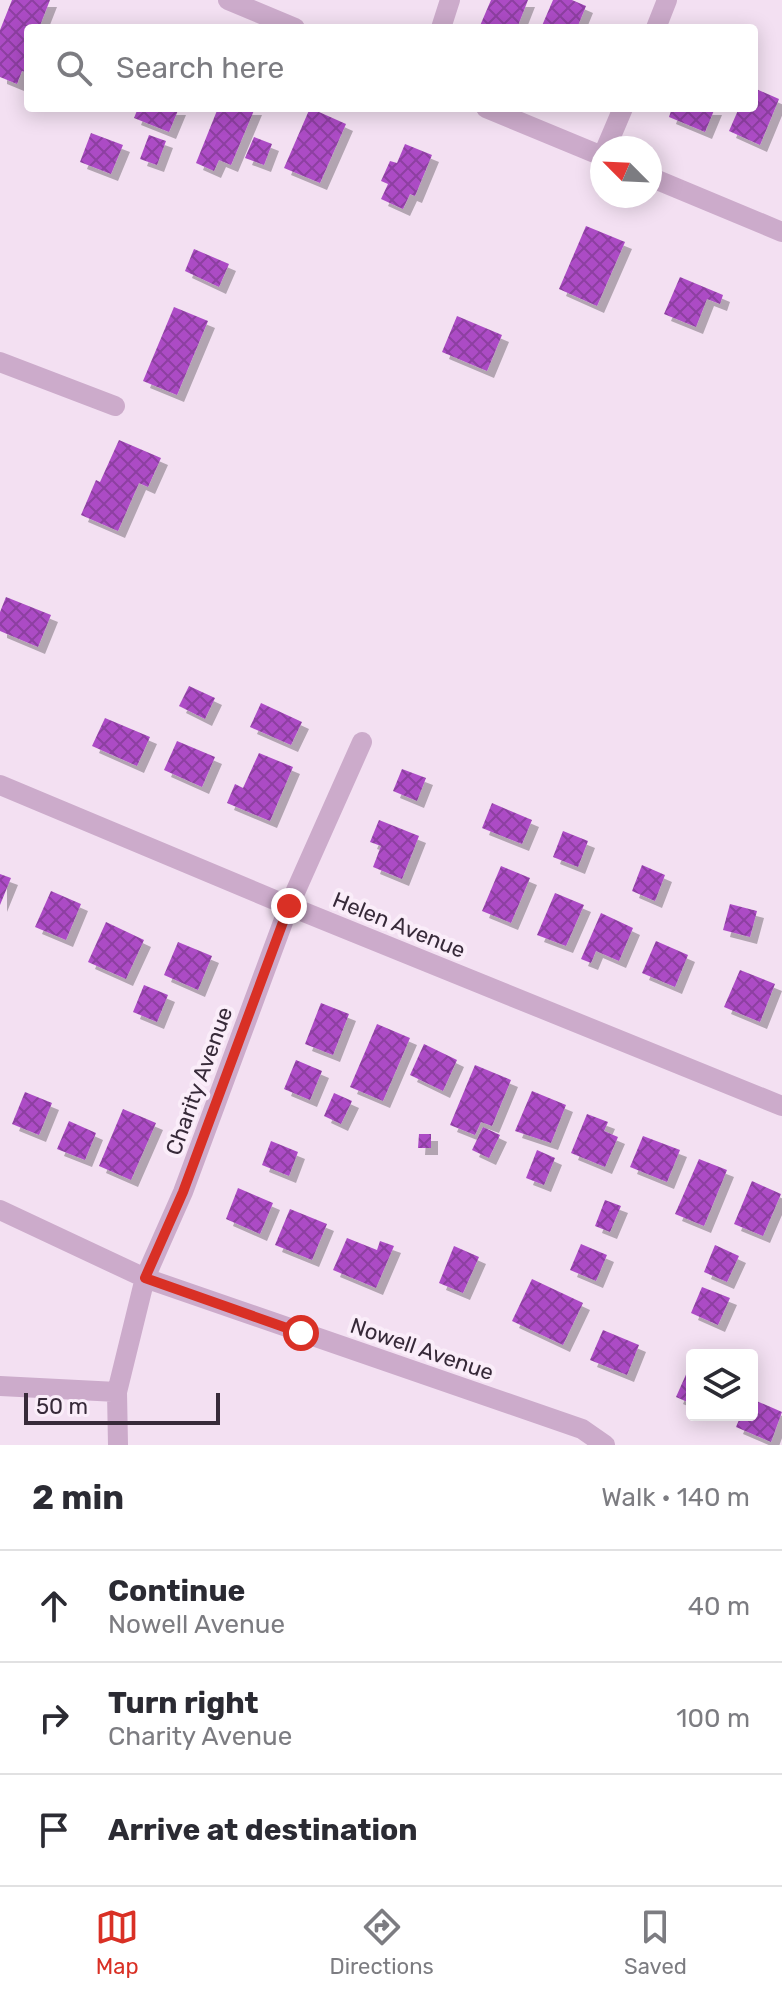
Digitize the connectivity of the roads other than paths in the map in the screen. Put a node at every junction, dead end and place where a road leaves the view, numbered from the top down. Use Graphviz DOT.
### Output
graph roads {
  1 [pos="228,0"];
  2 [pos="450,0"];
  3 [pos="667,0"];
  4 [pos="285,24"];
  5 [pos="442,24"];
  6 [pos="658,24"];
  7 [pos="496,112"];
  8 [pos="621,112"];
  9 [pos="611,136"];
  10 [pos="590,151"];
  11 [pos="662,182"];
  12 [pos="782,232"];
  13 [pos="0,362"];
  14 [pos="115,406"];
  15 [pos="362,742"];
  16 [pos="0,785"];
  17 [pos="289,906"];
  18 [pos="782,1106"];
  19 [pos="0,1210"];
  20 [pos="145,1278"];
  21 [pos="0,1386"];
  22 [pos="117,1392"];
  23 [pos="580,1437"];
  24 [pos="118,1445"];
  25 [pos="605,1445"];
  1 -- 4 [label="street"];
  2 -- 5 [label="street"];
  3 -- 6 [label="street"];
  7 -- 10 [label="street"];
  8 -- 9 [label="street"];
  11 -- 12 [label="street"];
  13 -- 14 [label="street"];
  15 -- 17 [label="street, Charity Avenue"];
  16 -- 17 [label="street, Helen Avenue"];
  17 -- 18 [label="street, Helen Avenue"];
  17 -- 20 [label="street, Charity Avenue"];
  19 -- 20 [label="street, Nowell Avenue"];
  20 -- 22 [label="street, Charity Avenue"];
  20 -- 23 [label="street, Nowell Avenue"];
  21 -- 22 [label="street"];
  22 -- 24 [label="street, Charity Avenue"];
  23 -- 25 [label="street, Nowell Avenue"];
}
